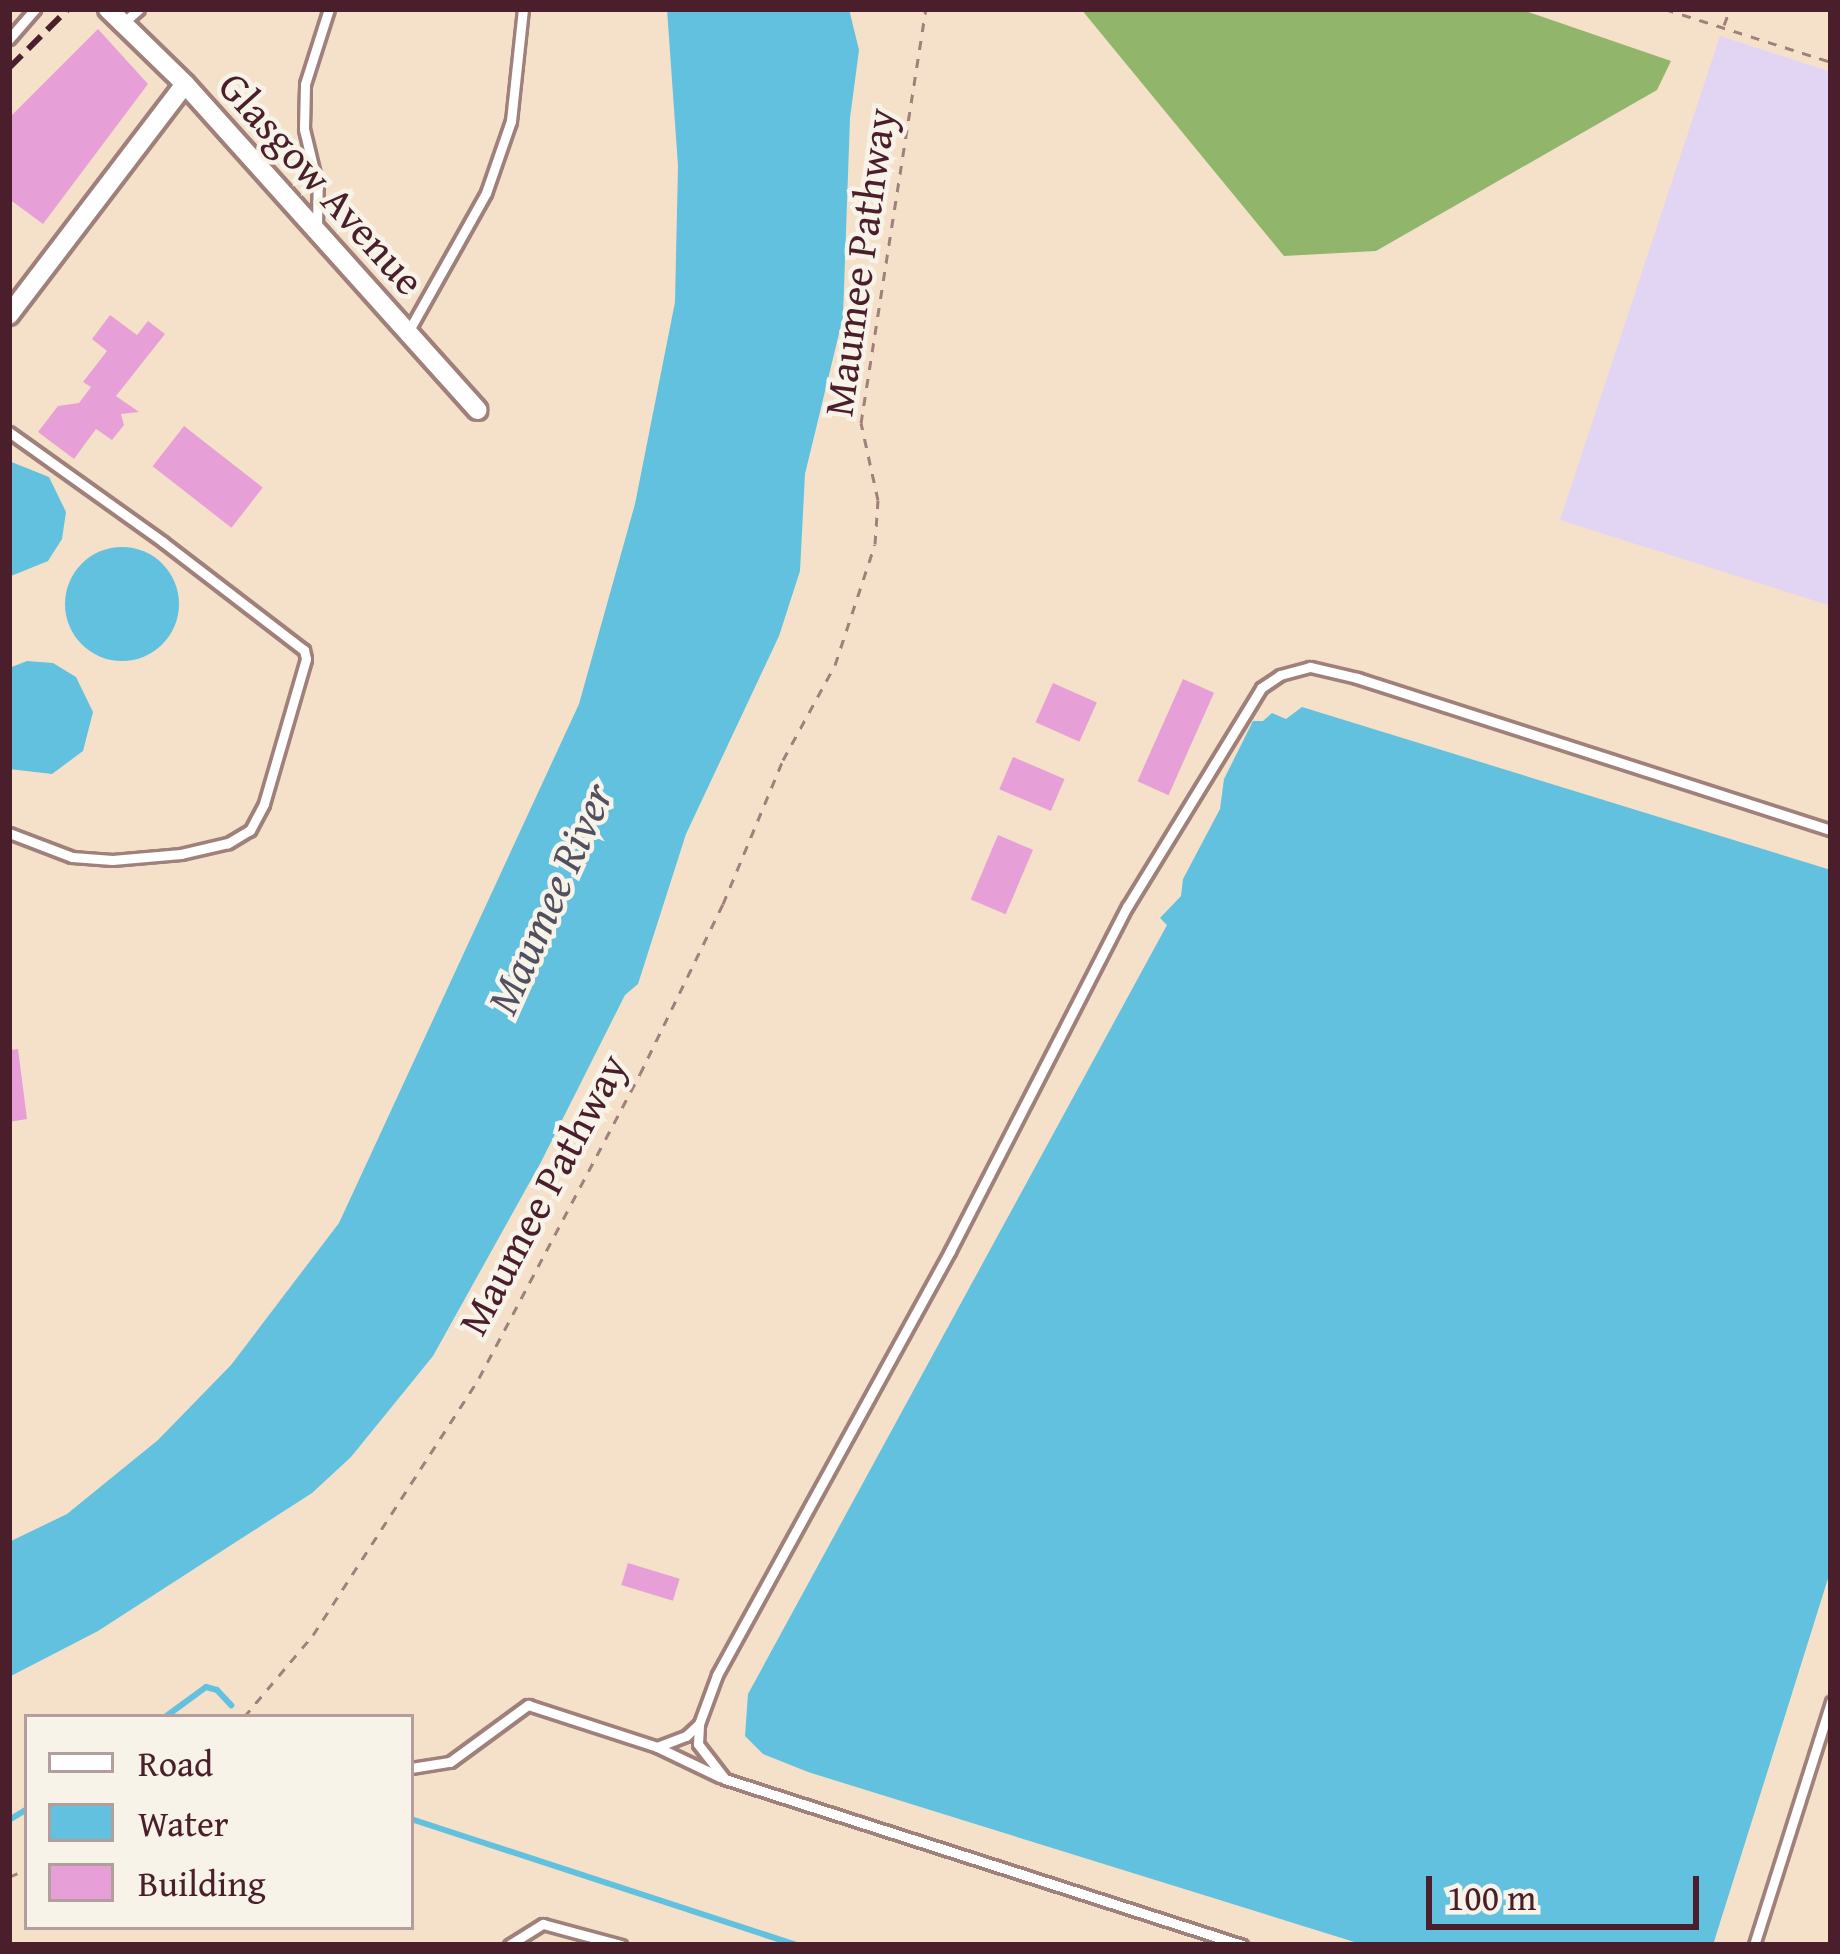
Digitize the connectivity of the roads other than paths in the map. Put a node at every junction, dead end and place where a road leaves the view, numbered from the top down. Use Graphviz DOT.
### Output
graph roads {
  1 [pos="35,9"];
  2 [pos="140,9"];
  3 [pos="329,9"];
  4 [pos="523,9"];
  5 [pos="116,16"];
  6 [pos="9,39"];
  7 [pos="184,84"];
  8 [pos="315,231"];
  9 [pos="9,315"];
  10 [pos="408,332"];
  11 [pos="478,410"];
  12 [pos="9,432"];
  13 [pos="1831,830"];
  14 [pos="9,833"];
  15 [pos="1831,1702"];
  16 [pos="699,1724"];
  17 [pos="656,1747"];
  18 [pos="414,1768"];
  19 [pos="724,1779"];
  20 [pos="509,1945"];
  21 [pos="621,1945"];
  22 [pos="1242,1945"];
  23 [pos="1754,1945"];
  1 -- 6 [label="lane"];
  2 -- 5 [label="lane"];
  3 -- 8 [label="lane"];
  4 -- 10 [label="lane"];
  5 -- 7 [label="street, Glasgow Avenue"];
  7 -- 8 [label="street, Glasgow Avenue"];
  7 -- 9 [label="street"];
  8 -- 10 [label="street, Glasgow Avenue"];
  10 -- 11 [label="street, Glasgow Avenue"];
  12 -- 14 [label="lane"];
  13 -- 16 [label="lane"];
  15 -- 23 [label="lane"];
  16 -- 17 [label="lane"];
  16 -- 19 [label="lane"];
  17 -- 18 [label="lane"];
  17 -- 19 [label="lane"];
  19 -- 22 [label="lane"];
  20 -- 21 [label="lane"];
}
